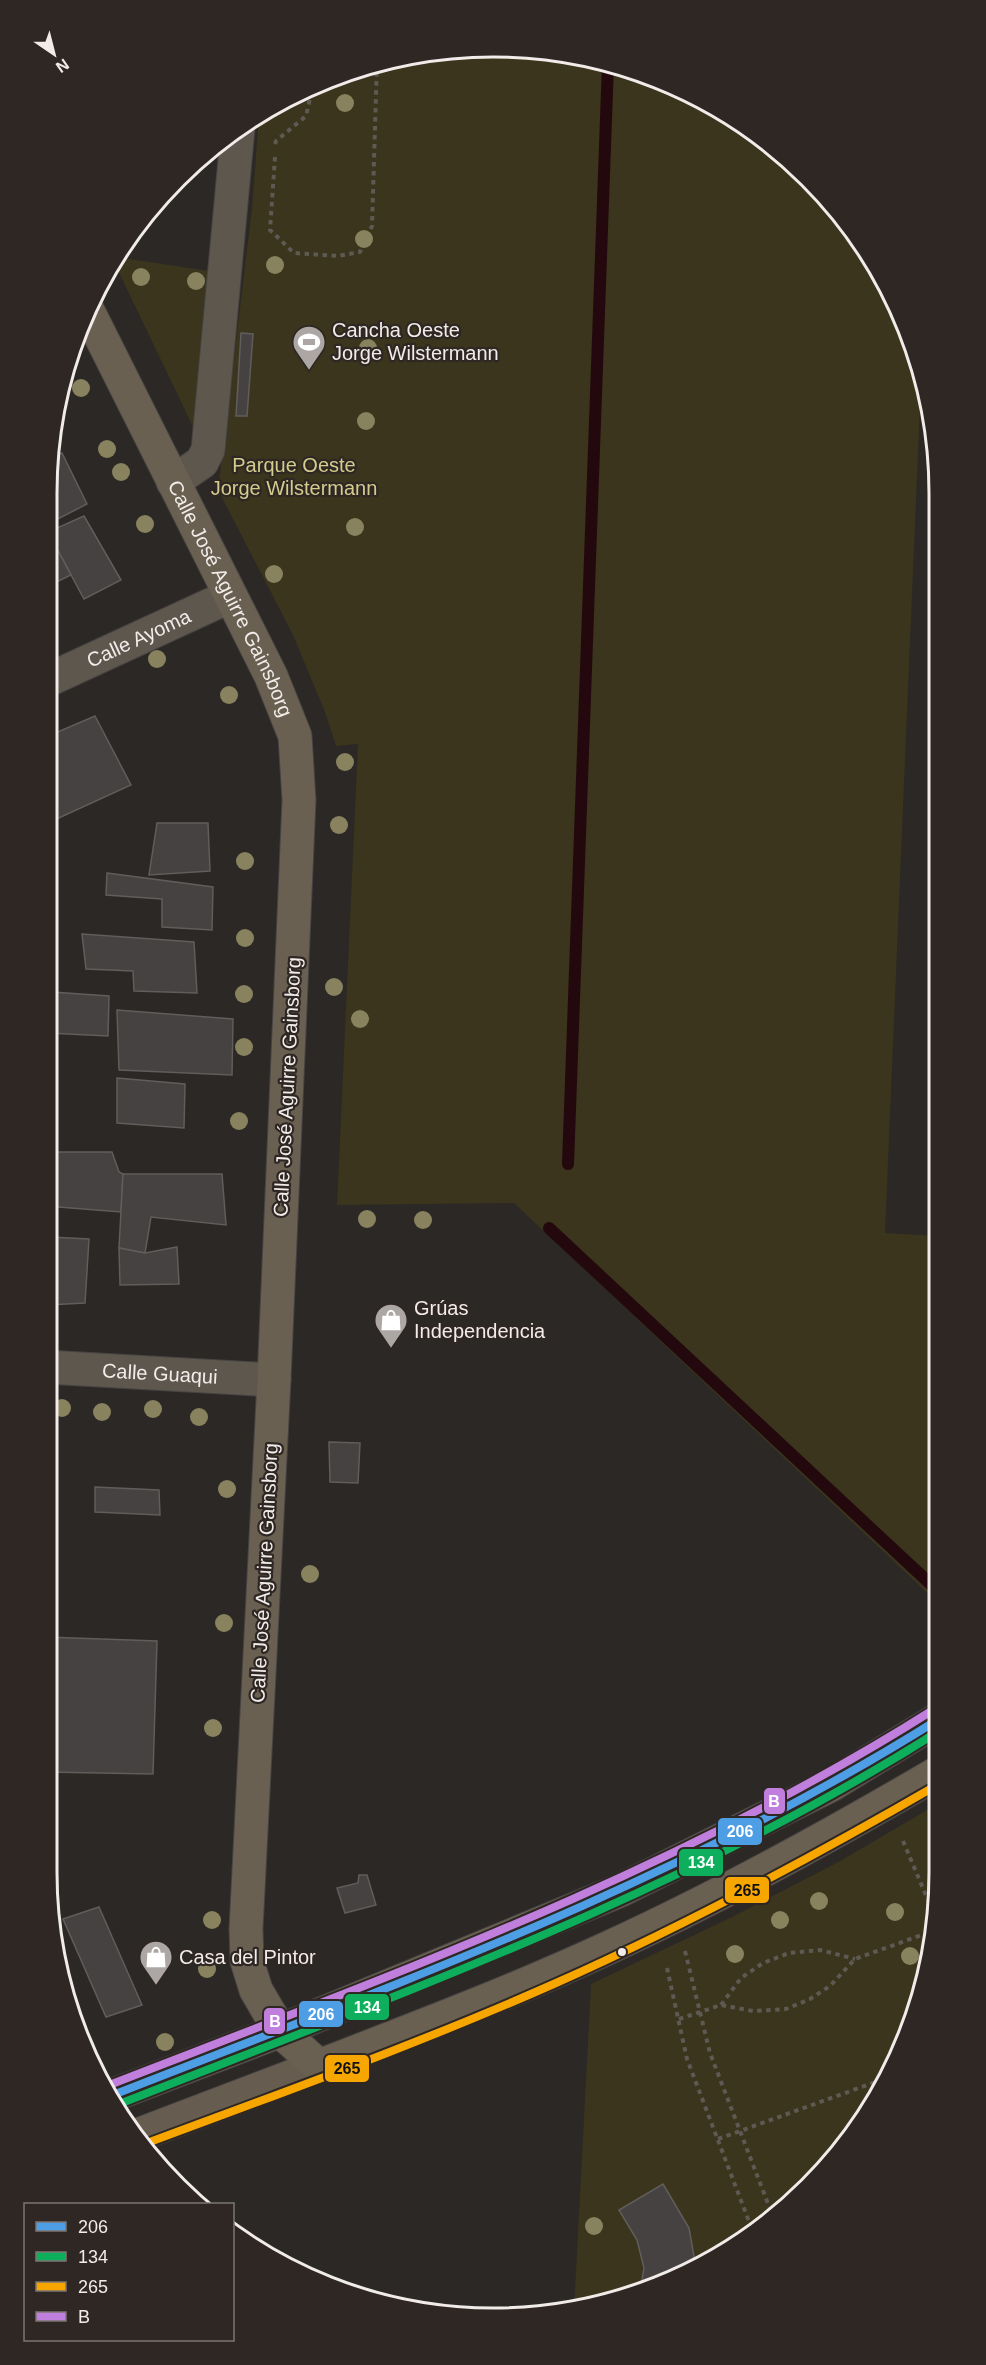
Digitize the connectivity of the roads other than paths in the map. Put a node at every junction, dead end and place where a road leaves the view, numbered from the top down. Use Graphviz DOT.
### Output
graph roads {
  1 [pos="237,140"];
  2 [pos="93,320"];
  3 [pos="173,483"];
  4 [pos="230,596"];
  5 [pos="57,676"];
  6 [pos="57,1368"];
  7 [pos="274,1380"];
  8 [pos="929,1725"];
  9 [pos="929,1778"];
  10 [pos="280,2031"];
  11 [pos="320,2066"];
  12 [pos="117,2093"];
  13 [pos="144,2133"];
  1 -- 3 [label="street, Calle José Aguirre Gainsborg"];
  2 -- 3 [label="highway"];
  3 -- 4 [label="highway, Calle José Aguirre Gainsborg"];
  4 -- 5 [label="street, Calle Ayoma"];
  4 -- 7 [label="highway, Calle José Aguirre Gainsborg"];
  6 -- 7 [label="street, Calle Guaqui"];
  7 -- 10 [label="highway, Calle José Aguirre Gainsborg"];
  8 -- 10 [label="highway"];
  9 -- 11 [label="highway"];
  10 -- 11 [label="highway, Calle José Aguirre Gainsborg"];
  10 -- 12 [label="main road"];
  11 -- 13 [label="main road"];
}
